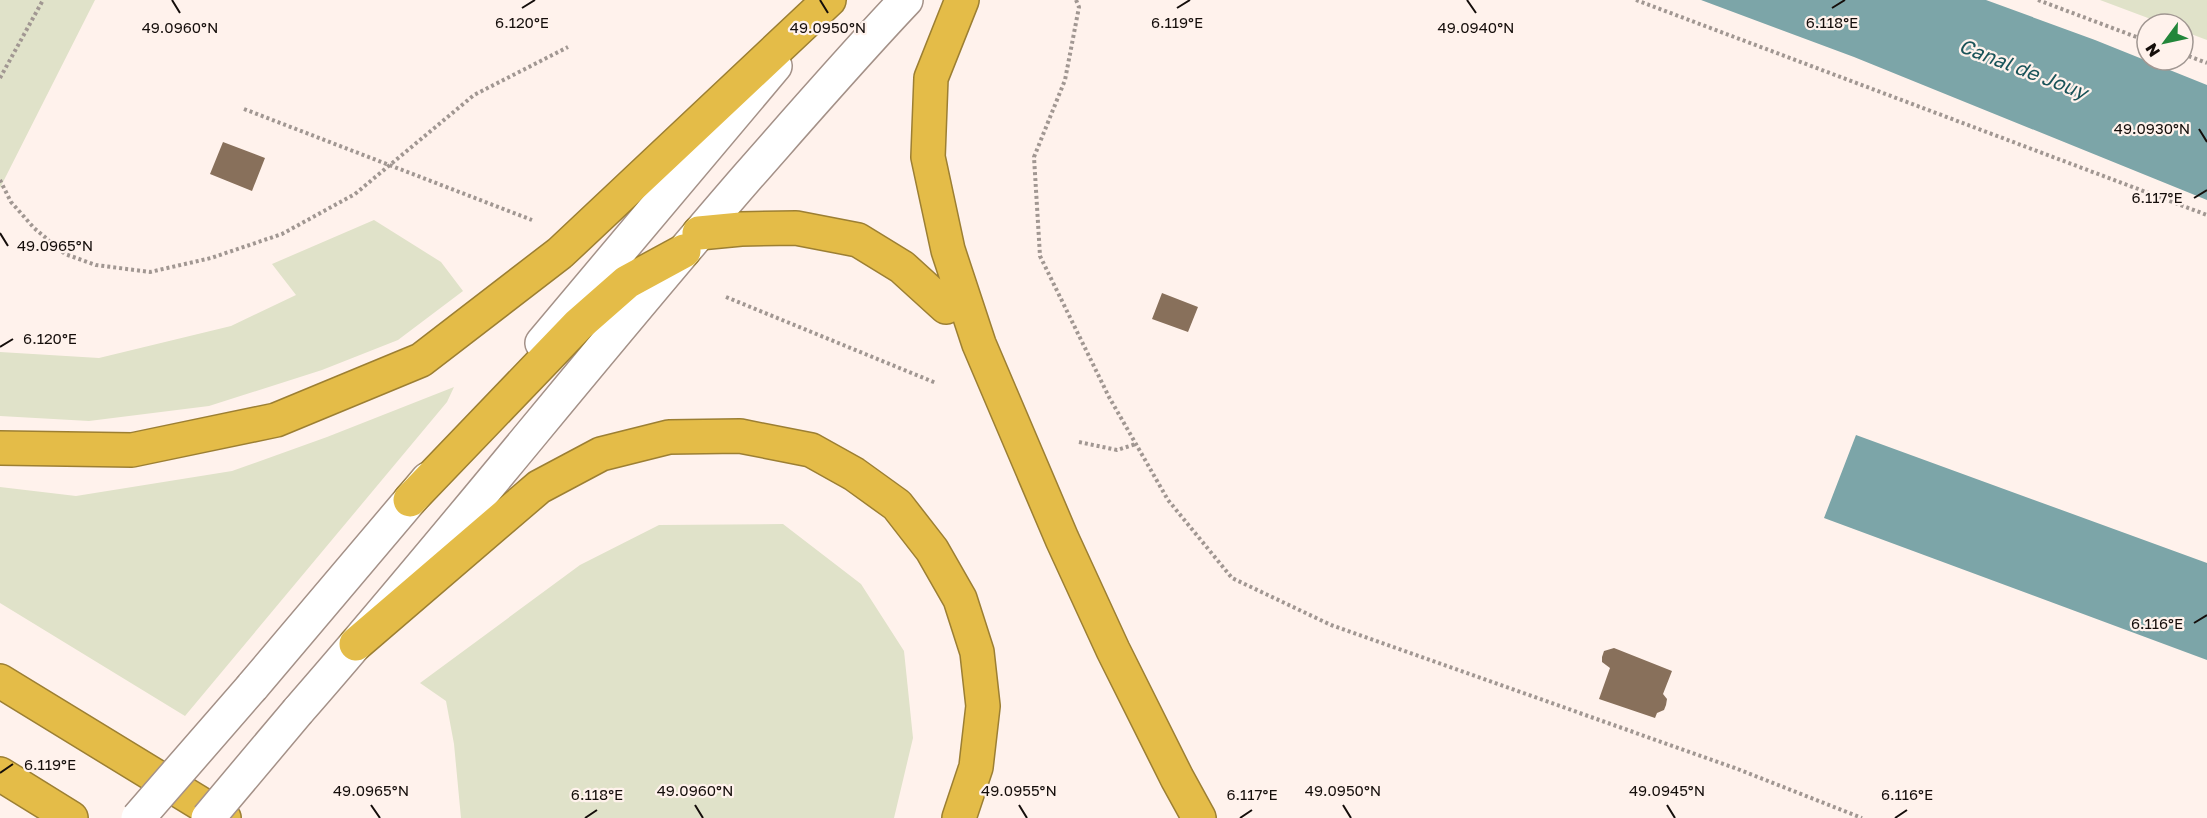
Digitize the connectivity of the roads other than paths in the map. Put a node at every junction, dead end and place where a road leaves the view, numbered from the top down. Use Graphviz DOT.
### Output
graph roads {
  1 [pos="830,0"];
  2 [pos="906,0"];
  3 [pos="962,0"];
  4 [pos="691,242"];
  5 [pos="946,307"];
  6 [pos="0,447"];
  7 [pos="410,501"];
  8 [pos="356,645"];
  9 [pos="0,681"];
  10 [pos="0,774"];
  11 [pos="71,818"];
  12 [pos="138,818"];
  13 [pos="208,818"];
  14 [pos="224,818"];
  15 [pos="959,818"];
  16 [pos="1199,818"];
  1 -- 6 [label="highway"];
  1 -- 7 [label="main road"];
  2 -- 4 [label="main road"];
  3 -- 16 [label="highway"];
  4 -- 5 [label="highway"];
  4 -- 7 [label="highway"];
  4 -- 8 [label="main road"];
  7 -- 12 [label="main road, bridge"];
  8 -- 13 [label="main road, bridge"];
  8 -- 15 [label="highway"];
  9 -- 14 [label="highway"];
  10 -- 11 [label="highway"];
}
